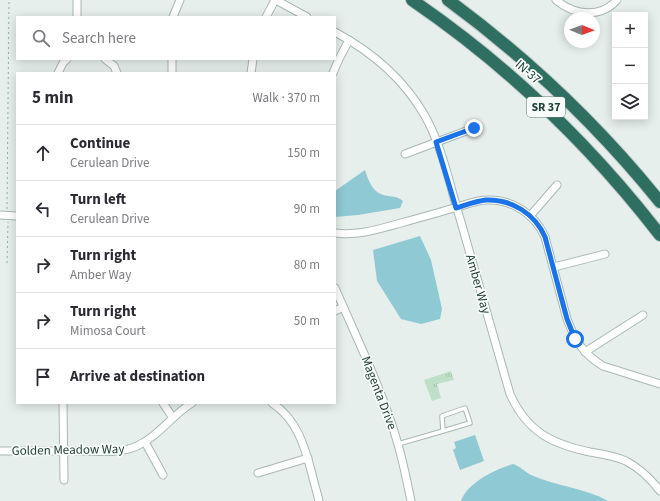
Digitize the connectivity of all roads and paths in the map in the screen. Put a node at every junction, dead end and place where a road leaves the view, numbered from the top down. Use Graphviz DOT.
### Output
graph roads {
  1 [pos="9,0"];
  2 [pos="77,0"];
  3 [pos="180,0"];
  4 [pos="275,0"];
  5 [pos="412,0"];
  6 [pos="448,0"];
  7 [pos="556,0"];
  8 [pos="616,1"];
  9 [pos="77,16"];
  10 [pos="173,16"];
  11 [pos="267,16"];
  12 [pos="305,16"];
  13 [pos="336,33"];
  14 [pos="349,40"];
  15 [pos="66,60"];
  16 [pos="106,60"];
  17 [pos="172,60"];
  18 [pos="252,60"];
  19 [pos="58,72"];
  20 [pos="117,72"];
  21 [pos="172,72"];
  22 [pos="251,72"];
  23 [pos="333,72"];
  24 [pos="474,128"];
  25 [pos="436,142"];
  26 [pos="405,154"];
  27 [pos="557,185"];
  28 [pos="660,202"];
  29 [pos="456,208"];
  30 [pos="3,215"];
  31 [pos="16,216"];
  32 [pos="530,216"];
  33 [pos="336,233"];
  34 [pos="660,235"];
  35 [pos="605,254"];
  36 [pos="7,263"];
  37 [pos="554,267"];
  38 [pos="336,290"];
  39 [pos="343,307"];
  40 [pos="336,310"];
  41 [pos="643,315"];
  42 [pos="585,352"];
  43 [pos="660,384"];
  44 [pos="64,404"];
  45 [pos="163,404"];
  46 [pos="191,404"];
  47 [pos="273,404"];
  48 [pos="173,418"];
  49 [pos="443,431"];
  50 [pos="145,442"];
  51 [pos="398,444"];
  52 [pos="0,451"];
  53 [pos="64,451"];
  54 [pos="308,458"];
  55 [pos="258,473"];
  56 [pos="163,475"];
  57 [pos="64,480"];
  58 [pos="660,491"];
  59 [pos="319,501"];
  60 [pos="411,501"];
  1 -- 30 [label="path"];
  2 -- 9 [label="street"];
  3 -- 10 [label="street"];
  4 -- 11 [label="street"];
  4 -- 12 [label="street"];
  5 -- 34 [label="highway, IN-37 / SR 37"];
  6 -- 28 [label="highway, IN-37 / SR 37"];
  7 -- 8 [label="street"];
  13 -- 14 [label="street, Amber Way"];
  14 -- 23 [label="street"];
  14 -- 25 [label="street, Amber Way"];
  15 -- 19 [label="street"];
  16 -- 20 [label="street"];
  17 -- 21 [label="street"];
  18 -- 22 [label="street"];
  24 -- 25 [label="street"];
  25 -- 26 [label="street"];
  25 -- 29 [label="street, Amber Way"];
  27 -- 32 [label="street"];
  29 -- 32 [label="street"];
  29 -- 33 [label="street"];
  29 -- 58 [label="street, Amber Way"];
  30 -- 31 [label="street"];
  30 -- 36 [label="path"];
  32 -- 37 [label="street"];
  35 -- 37 [label="street"];
  37 -- 42 [label="street"];
  38 -- 39 [label="street, Magenta Drive"];
  39 -- 40 [label="street"];
  39 -- 51 [label="street, Magenta Drive"];
  41 -- 42 [label="street"];
  42 -- 43 [label="street"];
  44 -- 53 [label="street"];
  45 -- 48 [label="street"];
  46 -- 48 [label="street, Golden Meadow Way"];
  47 -- 54 [label="street"];
  48 -- 50 [label="street, Golden Meadow Way"];
  49 -- 49 [label="lane"];
  49 -- 51 [label="lane"];
  50 -- 53 [label="street, Golden Meadow Way"];
  50 -- 56 [label="street"];
  51 -- 60 [label="street, Magenta Drive"];
  52 -- 53 [label="street, Golden Meadow Way"];
  53 -- 57 [label="street"];
  54 -- 55 [label="street"];
  54 -- 59 [label="street"];
}
